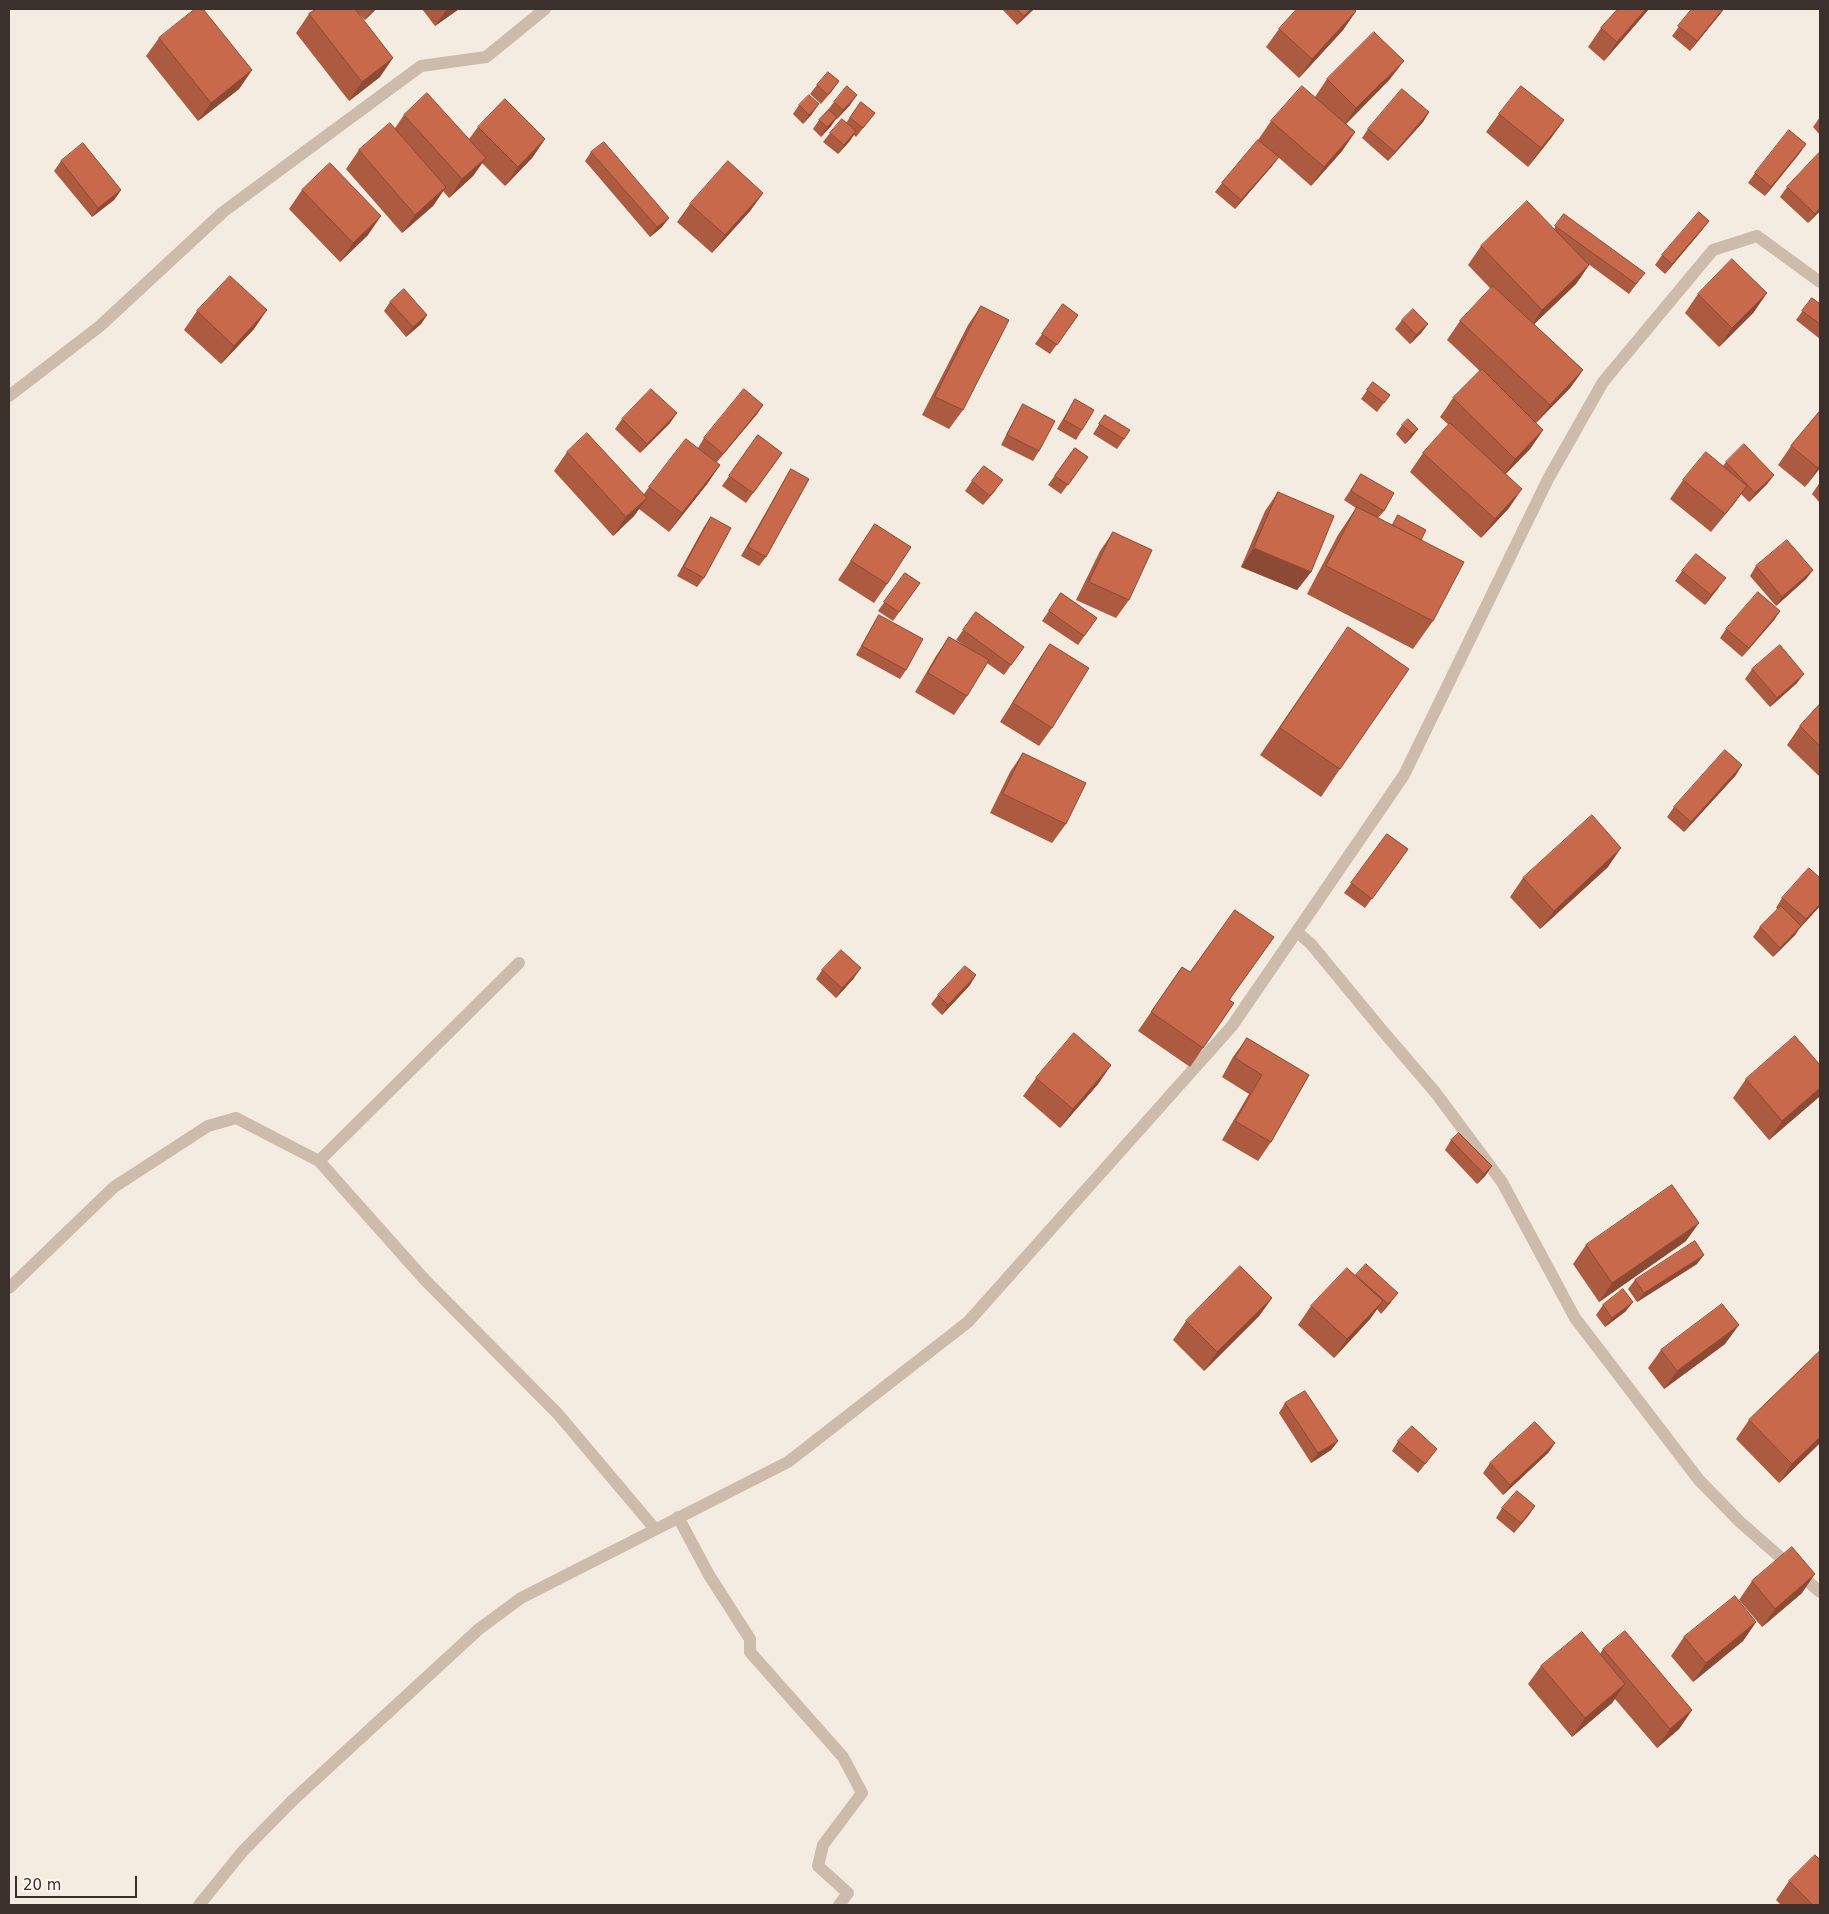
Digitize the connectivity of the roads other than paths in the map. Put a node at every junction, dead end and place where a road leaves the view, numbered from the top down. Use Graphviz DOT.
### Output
graph roads {
  1 [pos="545,9"];
  2 [pos="1820,282"];
  3 [pos="9,396"];
  4 [pos="1297,932"];
  5 [pos="519,963"];
  6 [pos="319,1161"];
  7 [pos="9,1288"];
  8 [pos="678,1517"];
  9 [pos="655,1529"];
  10 [pos="1820,1592"];
  11 [pos="199,1905"];
  12 [pos="839,1905"];
  1 -- 3 [label="street"];
  2 -- 4 [label="street"];
  4 -- 8 [label="street"];
  4 -- 10 [label="street"];
  5 -- 6 [label="street"];
  6 -- 7 [label="street"];
  6 -- 9 [label="street"];
  8 -- 9 [label="street"];
  8 -- 12 [label="street"];
  9 -- 11 [label="street"];
}
